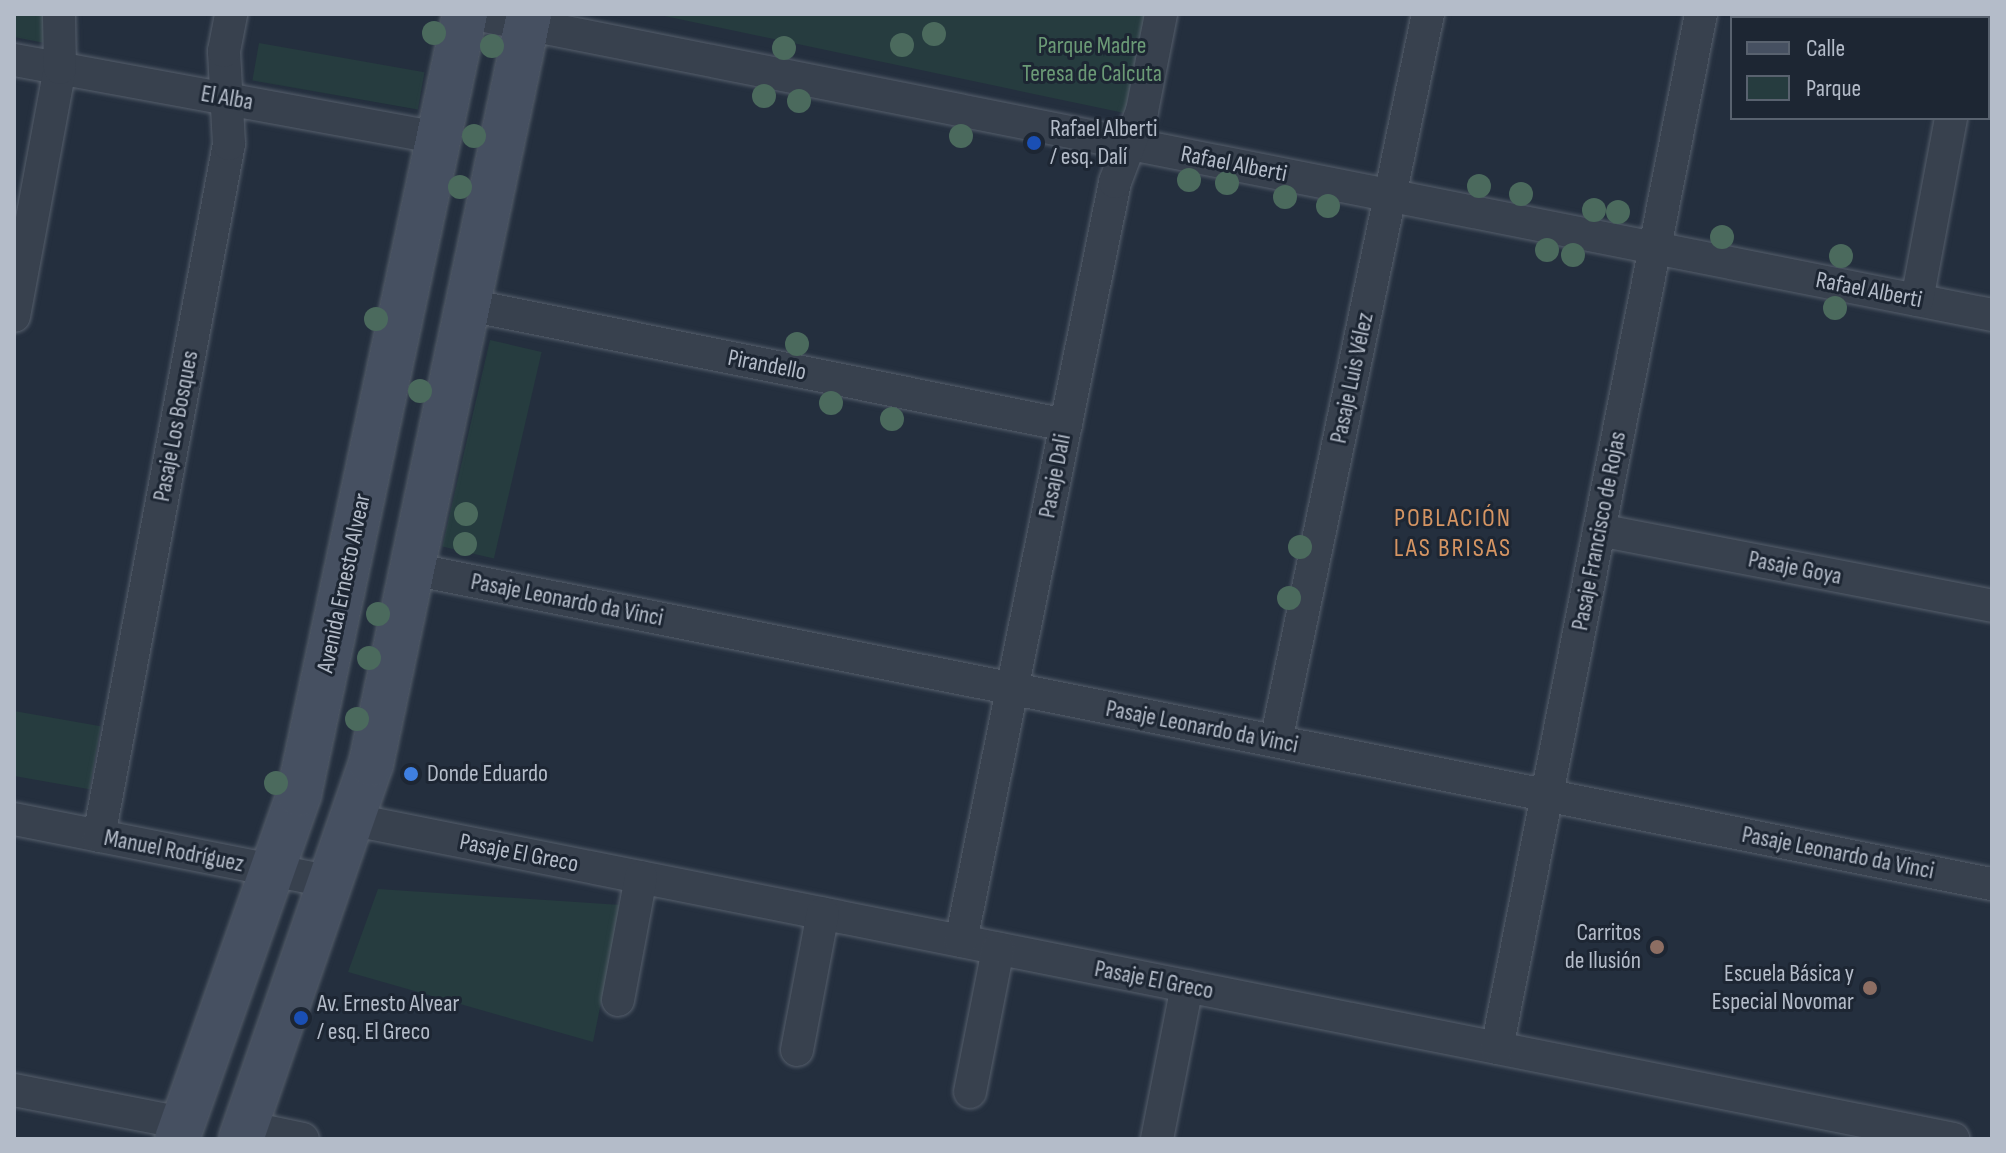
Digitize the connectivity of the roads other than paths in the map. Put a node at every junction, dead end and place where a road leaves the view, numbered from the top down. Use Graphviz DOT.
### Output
graph roads {
  1 [pos="59,14"];
  2 [pos="231,14"];
  3 [pos="465,14"];
  4 [pos="475,14"];
  5 [pos="1161,14"];
  6 [pos="1428,14"];
  7 [pos="1701,14"];
  8 [pos="528,19"];
  9 [pos="14,60"];
  10 [pos="60,68"];
  11 [pos="227,98"];
  12 [pos="1951,120"];
  13 [pos="439,138"];
  14 [pos="1129,143"];
  15 [pos="1391,195"];
  16 [pos="1655,248"];
  17 [pos="1917,300"];
  18 [pos="468,305"];
  19 [pos="1992,315"];
  20 [pos="14,316"];
  21 [pos="1066,425"];
  22 [pos="1599,530"];
  23 [pos="412,569"];
  24 [pos="1992,606"];
  25 [pos="1012,689"];
  26 [pos="1276,741"];
  27 [pos="1547,795"];
  28 [pos="14,819"];
  29 [pos="354,820"];
  30 [pos="99,836"];
  31 [pos="275,872"];
  32 [pos="641,877"];
  33 [pos="333,882"];
  34 [pos="1992,884"];
  35 [pos="823,913"];
  36 [pos="961,941"];
  37 [pos="998,949"];
  38 [pos="1187,986"];
  39 [pos="618,1000"];
  40 [pos="1497,1048"];
  41 [pos="797,1050"];
  42 [pos="14,1090"];
  43 [pos="970,1092"];
  44 [pos="180,1131"];
  45 [pos="243,1133"];
  46 [pos="303,1139"];
  47 [pos="1157,1139"];
  48 [pos="1954,1139"];
  1 -- 10 [label="street"];
  2 -- 11 [label="street, Pasaje Los Bosques"];
  3 -- 13 [label="main road, Avenida Ernesto Alvear"];
  4 -- 8 [label="street, Rafael Alberti"];
  5 -- 14 [label="street, Pasaje Dali"];
  6 -- 15 [label="street, Pasaje Luis Vélez"];
  7 -- 16 [label="street, Pasaje Francisco de Rojas"];
  8 -- 14 [label="street, Rafael Alberti"];
  8 -- 18 [label="main road"];
  9 -- 10 [label="street, El Alba"];
  10 -- 11 [label="street, El Alba"];
  10 -- 20 [label="street"];
  11 -- 13 [label="street, El Alba"];
  11 -- 30 [label="street, Pasaje Los Bosques"];
  12 -- 17 [label="street"];
  13 -- 31 [label="main road, Avenida Ernesto Alvear"];
  14 -- 15 [label="street, Rafael Alberti"];
  14 -- 21 [label="street, Pasaje Dali"];
  15 -- 16 [label="street, Rafael Alberti"];
  15 -- 26 [label="street, Pasaje Luis Vélez"];
  16 -- 17 [label="street, Rafael Alberti"];
  16 -- 22 [label="street, Pasaje Francisco de Rojas"];
  17 -- 19 [label="street, Rafael Alberti"];
  18 -- 21 [label="street, Pirandello"];
  18 -- 23 [label="main road"];
  21 -- 25 [label="street, Pasaje Dali"];
  22 -- 24 [label="street, Pasaje Goya"];
  22 -- 27 [label="street, Pasaje Francisco de Rojas"];
  23 -- 25 [label="street, Pasaje Leonardo da Vinci"];
  23 -- 29 [label="main road"];
  25 -- 26 [label="street, Pasaje Leonardo da Vinci"];
  25 -- 36 [label="street, Pasaje Dali"];
  26 -- 27 [label="street, Pasaje Leonardo da Vinci"];
  27 -- 34 [label="street, Pasaje Leonardo da Vinci"];
  27 -- 40 [label="street, Pasaje Francisco de Rojas"];
  28 -- 30 [label="street, Manuel Rodríguez"];
  29 -- 32 [label="street, Pasaje El Greco"];
  29 -- 33 [label="main road"];
  30 -- 31 [label="street, Manuel Rodríguez"];
  31 -- 33 [label="street, Manuel Rodríguez"];
  31 -- 44 [label="main road, Avenida Ernesto Alvear"];
  32 -- 35 [label="street, Pasaje El Greco"];
  32 -- 39 [label="street"];
  33 -- 45 [label="main road"];
  35 -- 36 [label="street, Pasaje El Greco"];
  35 -- 41 [label="street"];
  36 -- 37 [label="street, Pasaje El Greco"];
  37 -- 38 [label="street, Pasaje El Greco"];
  37 -- 43 [label="street"];
  38 -- 40 [label="street, Pasaje El Greco"];
  38 -- 47 [label="street"];
  40 -- 48 [label="street, Pasaje El Greco"];
  42 -- 44 [label="street"];
  45 -- 46 [label="street"];
}
